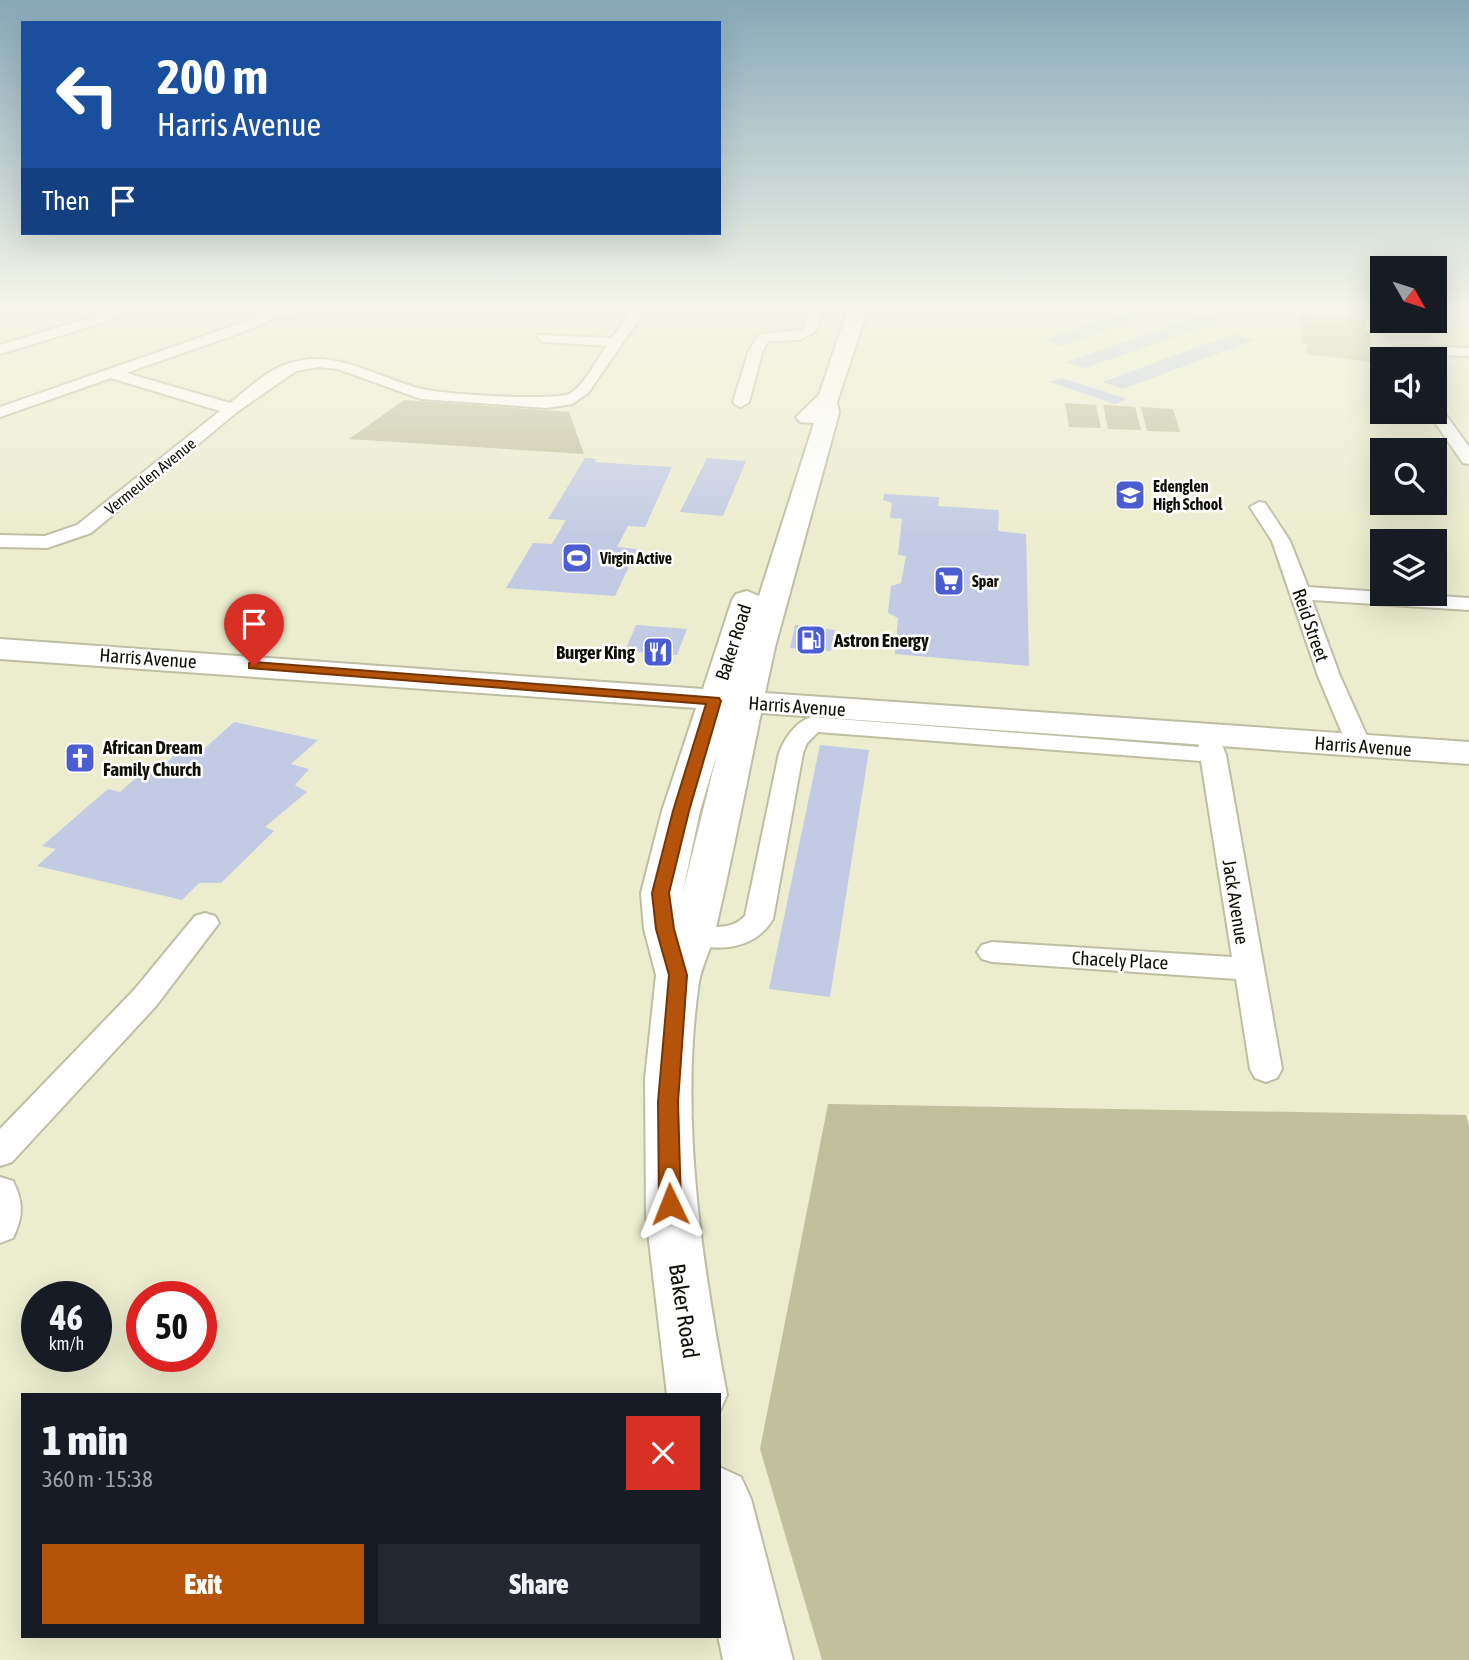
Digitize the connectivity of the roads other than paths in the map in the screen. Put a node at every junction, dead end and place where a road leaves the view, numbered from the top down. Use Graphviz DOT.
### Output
graph roads {
  1 [pos="72,386"];
  2 [pos="156,386"];
  3 [pos="263,386"];
  4 [pos="395,386"];
  5 [pos="585,386"];
  6 [pos="747,386"];
  7 [pos="832,386"];
  8 [pos="741,401"];
  9 [pos="232,409"];
  10 [pos="0,412"];
  11 [pos="1444,424"];
  12 [pos="1469,459"];
  13 [pos="1259,507"];
  14 [pos="65,537"];
  15 [pos="0,541"];
  16 [pos="1300,593"];
  17 [pos="1469,604"];
  18 [pos="0,649"];
  19 [pos="70,653"];
  20 [pos="0,661"];
  21 [pos="730,702"];
  22 [pos="1212,745"];
  23 [pos="1359,746"];
  24 [pos="1469,753"];
  25 [pos="205,923"];
  26 [pos="992,952"];
  27 [pos="685,955"];
  28 [pos="1247,970"];
  29 [pos="1266,1069"];
  30 [pos="0,1152"];
  31 [pos="0,1192"];
  32 [pos="0,1227"];
  33 [pos="697,1393"];
  34 [pos="721,1507"];
  35 [pos="758,1660"];
  1 -- 10 [label="street"];
  2 -- 9 [label="street"];
  3 -- 9 [label="street, Vermeulen Avenue"];
  4 -- 5 [label="street, Vermeulen Avenue"];
  6 -- 8 [label="street"];
  7 -- 21 [label="main road, Baker Road"];
  9 -- 14 [label="street, Vermeulen Avenue"];
  11 -- 12 [label="street"];
  13 -- 16 [label="street, Reid Street"];
  14 -- 15 [label="street"];
  16 -- 17 [label="street"];
  16 -- 23 [label="street, Reid Street"];
  18 -- 19 [label="main road, Harris Avenue"];
  19 -- 20 [label="main road"];
  19 -- 21 [label="main road, Harris Avenue"];
  21 -- 22 [label="main road, Harris Avenue"];
  21 -- 27 [label="main road, Baker Road"];
  22 -- 23 [label="main road, Harris Avenue"];
  22 -- 27 [label="street"];
  22 -- 28 [label="street, Jack Avenue"];
  23 -- 24 [label="main road, Harris Avenue"];
  25 -- 30 [label="street"];
  26 -- 28 [label="street, Chacely Place"];
  27 -- 33 [label="main road, Baker Road"];
  28 -- 29 [label="street, Jack Avenue"];
  31 -- 32 [label="street"];
  34 -- 35 [label="main road"];
}
